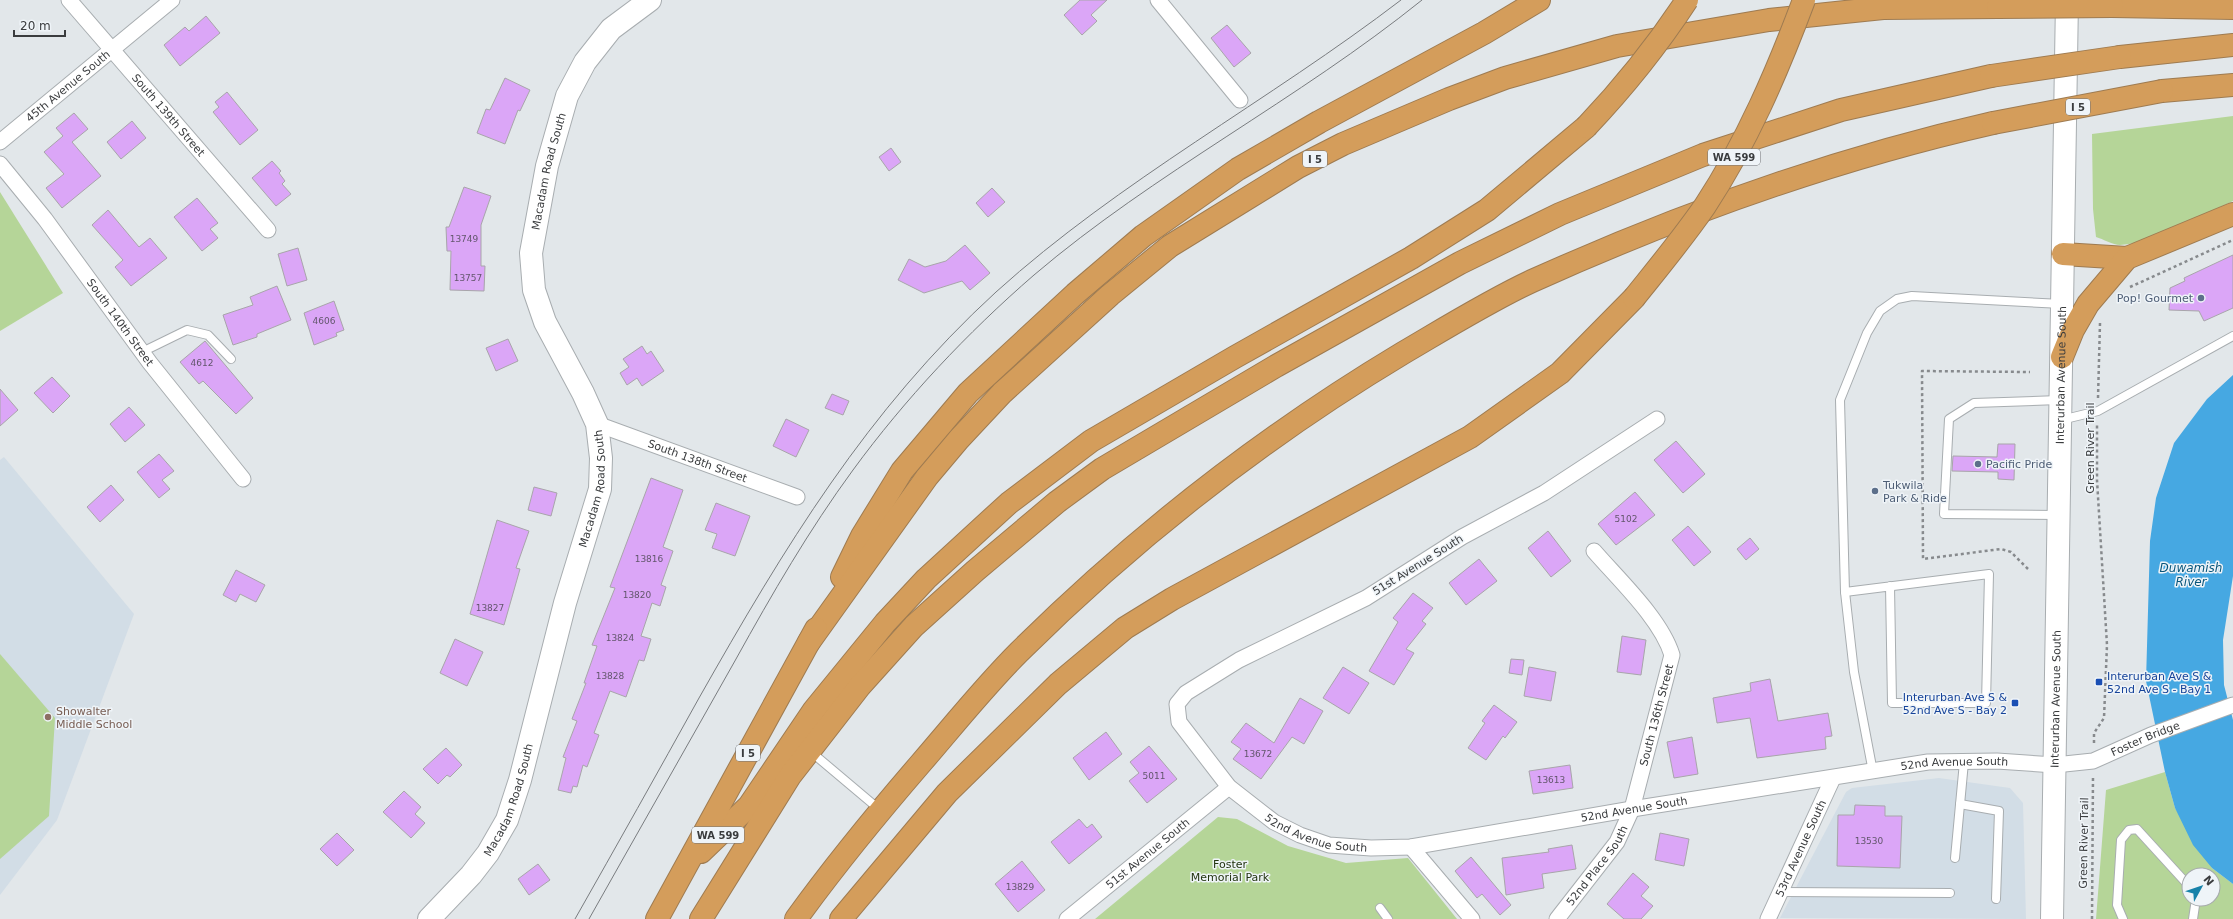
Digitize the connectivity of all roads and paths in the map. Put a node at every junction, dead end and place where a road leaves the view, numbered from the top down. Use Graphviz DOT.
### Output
graph roads {
  1 [pos="69,0"];
  2 [pos="172,0"];
  3 [pos="650,0"];
  4 [pos="1158,0"];
  5 [pos="1539,0"];
  6 [pos="1687,0"];
  7 [pos="1804,0"];
  8 [pos="2067,0"];
  9 [pos="2233,8"];
  10 [pos="2233,45"];
  11 [pos="112,50"];
  12 [pos="2233,85"];
  13 [pos="1240,100"];
  14 [pos="0,142"];
  15 [pos="0,164"];
  16 [pos="2233,214"];
  17 [pos="268,230"];
  18 [pos="2233,240"];
  19 [pos="2063,254"];
  20 [pos="2127,258"];
  21 [pos="2125,290"];
  22 [pos="2063,304"];
  23 [pos="2101,317"];
  24 [pos="2233,336"];
  25 [pos="142,352"];
  26 [pos="2062,357"];
  27 [pos="231,358"];
  28 [pos="2061,410"];
  29 [pos="2098,411"];
  30 [pos="1657,419"];
  31 [pos="597,424"];
  32 [pos="242,479"];
  33 [pos="797,497"];
  34 [pos="2059,515"];
  35 [pos="1594,551"];
  36 [pos="1890,586"];
  37 [pos="1845,592"];
  38 [pos="809,642"];
  39 [pos="2233,705"];
  40 [pos="2094,733"];
  41 [pos="810,750"];
  42 [pos="1964,762"];
  43 [pos="2055,764"];
  44 [pos="1873,772"];
  45 [pos="2093,774"];
  46 [pos="1833,778"];
  47 [pos="1230,787"];
  48 [pos="1960,804"];
  49 [pos="1632,809"];
  50 [pos="880,810"];
  51 [pos="1411,847"];
  52 [pos="1955,858"];
  53 [pos="688,865"];
  54 [pos="2181,877"];
  55 [pos="1782,892"];
  56 [pos="1950,893"];
  57 [pos="1996,899"];
  58 [pos="2195,907"];
  59 [pos="1380,908"];
  60 [pos="429,919"];
  61 [pos="657,919"];
  62 [pos="701,919"];
  63 [pos="796,919"];
  64 [pos="841,919"];
  65 [pos="1066,919"];
  66 [pos="1388,919"];
  67 [pos="1472,919"];
  68 [pos="1557,919"];
  69 [pos="1768,919"];
  70 [pos="2052,919"];
  71 [pos="2092,919"];
  72 [pos="2123,919"];
  73 [pos="2193,919"];
  1 -- 11 [label="street, South 139th Street"];
  2 -- 11 [label="street, 45th Avenue South"];
  3 -- 31 [label="street, Macadam Road South"];
  4 -- 13 [label="street"];
  5 -- 38 [label="highway"];
  6 -- 53 [label="highway, WA 599, bridge"];
  7 -- 64 [label="highway, WA 599, bridge"];
  8 -- 19 [label="street, Interurban Avenue South"];
  9 -- 38 [label="highway, I 5, bridge"];
  10 -- 41 [label="highway, bridge"];
  11 -- 14 [label="street, 45th Avenue South"];
  11 -- 17 [label="street, South 139th Street"];
  12 -- 50 [label="highway, I 5, bridge"];
  15 -- 25 [label="street, South 140th Street"];
  16 -- 20 [label="highway"];
  18 -- 21 [label="path"];
  19 -- 20 [label="highway"];
  19 -- 22 [label="street, Interurban Avenue South"];
  20 -- 26 [label="highway"];
  22 -- 26 [label="street, Interurban Avenue South"];
  22 -- 37 [label="lane"];
  23 -- 29 [label="path, Green River Trail"];
  24 -- 29 [label="lane"];
  25 -- 27 [label="lane"];
  25 -- 32 [label="street, South 140th Street"];
  26 -- 28 [label="street, Interurban Avenue South"];
  28 -- 29 [label="lane"];
  28 -- 34 [label="street, Interurban Avenue South"];
  28 -- 34 [label="lane"];
  29 -- 40 [label="path, Green River Trail"];
  30 -- 47 [label="street, 51st Avenue South"];
  31 -- 33 [label="street, South 138th Street"];
  31 -- 60 [label="street, Macadam Road South"];
  34 -- 43 [label="street, Interurban Avenue South"];
  35 -- 49 [label="street, South 136th Street"];
  36 -- 36 [label="lane"];
  36 -- 37 [label="lane"];
  37 -- 44 [label="lane"];
  38 -- 53 [label="highway, I 5"];
  39 -- 43 [label="street, Foster Bridge"];
  41 -- 50 [label="lane"];
  41 -- 62 [label="highway"];
  42 -- 43 [label="street, 52nd Avenue South"];
  42 -- 44 [label="street, 52nd Avenue South"];
  42 -- 48 [label="lane"];
  43 -- 70 [label="street, Interurban Avenue South"];
  44 -- 46 [label="street, 52nd Avenue South"];
  45 -- 71 [label="path, Green River Trail"];
  46 -- 49 [label="street, 52nd Avenue South"];
  46 -- 55 [label="street, 53rd Avenue South"];
  47 -- 51 [label="street, 52nd Avenue South"];
  47 -- 65 [label="street, 51st Avenue South"];
  48 -- 52 [label="lane"];
  48 -- 57 [label="lane"];
  49 -- 51 [label="street, 52nd Avenue South"];
  49 -- 68 [label="street, 52nd Place South"];
  50 -- 63 [label="highway, I 5"];
  51 -- 67 [label="street"];
  53 -- 61 [label="highway, I 5"];
  54 -- 72 [label="lane"];
  55 -- 56 [label="lane"];
  55 -- 69 [label="street, 53rd Avenue South"];
  58 -- 73 [label="lane"];
  59 -- 66 [label="lane"];
}
